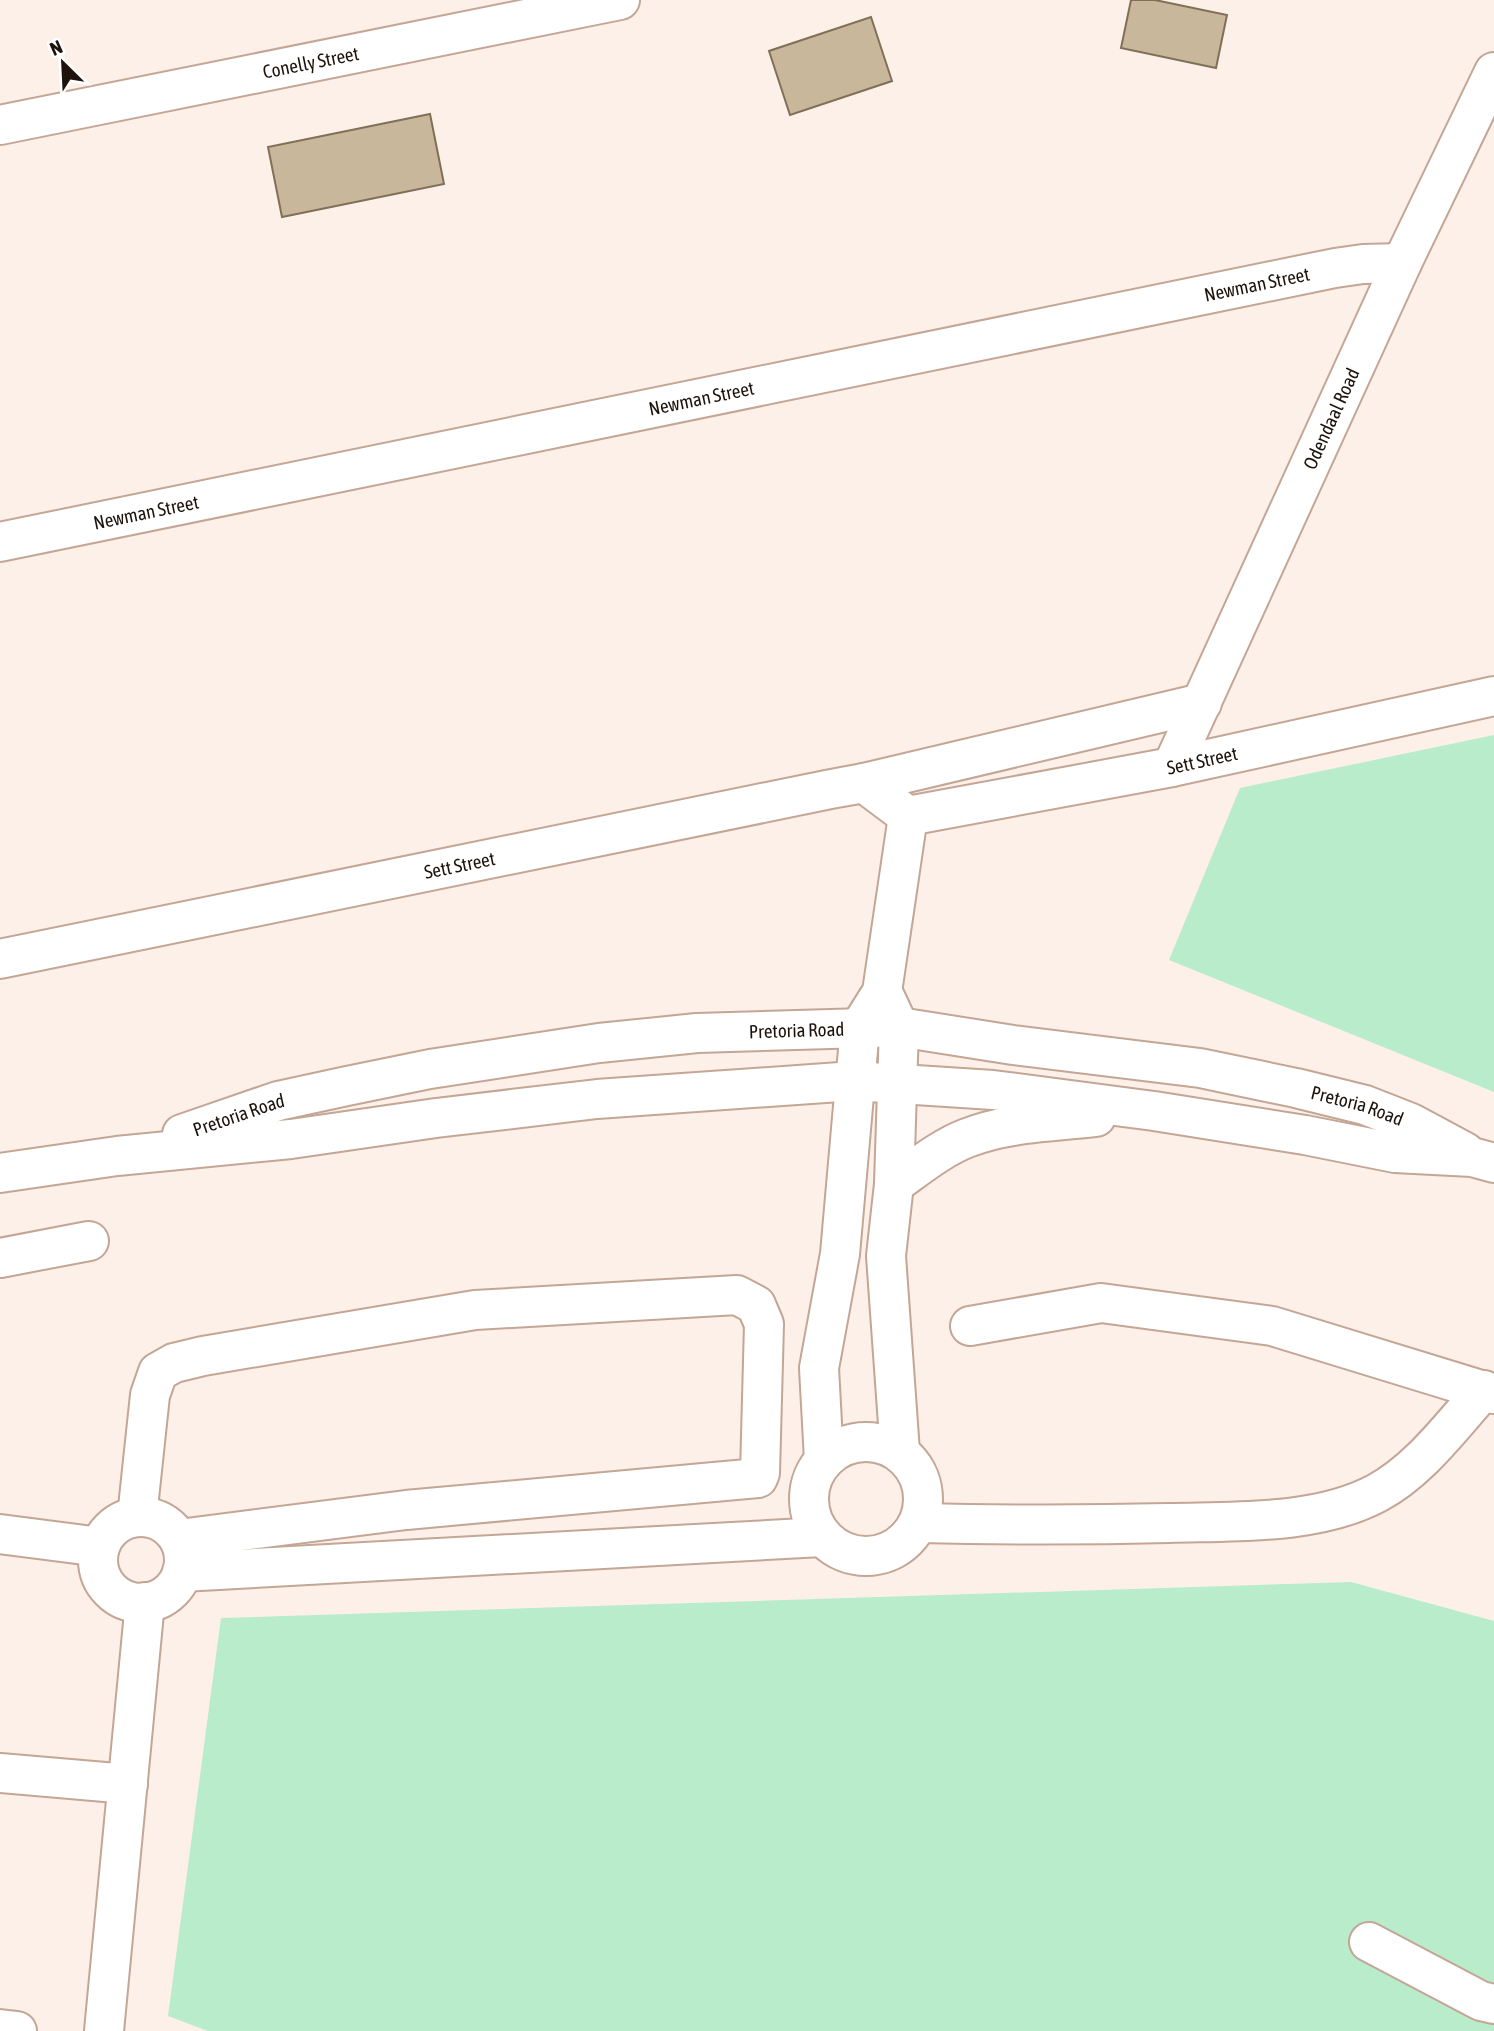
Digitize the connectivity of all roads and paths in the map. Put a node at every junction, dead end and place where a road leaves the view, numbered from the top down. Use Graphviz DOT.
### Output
graph roads {
  1 [pos="621,0"];
  2 [pos="1494,72"];
  3 [pos="0,125"];
  4 [pos="1402,263"];
  5 [pos="0,542"];
  6 [pos="1494,696"];
  7 [pos="1202,703"];
  8 [pos="1172,767"];
  9 [pos="864,783"];
  10 [pos="908,816"];
  11 [pos="0,959"];
  12 [pos="882,992"];
  13 [pos="860,1027"];
  14 [pos="899,1027"];
  15 [pos="854,1081"];
  16 [pos="897,1085"];
  17 [pos="1154,1111"];
  18 [pos="117,1156"];
  19 [pos="1483,1160"];
  20 [pos="0,1173"];
  21 [pos="894,1184"];
  22 [pos="89,1241"];
  23 [pos="840,1254"];
  24 [pos="886,1256"];
  25 [pos="0,1258"];
  26 [pos="970,1326"];
  27 [pos="1489,1392"];
  28 [pos="900,1451"];
  29 [pos="824,1460"];
  30 [pos="137,1517"];
  31 [pos="919,1523"];
  32 [pos="0,1534"];
  33 [pos="822,1537"];
  34 [pos="100,1547"];
  35 [pos="181,1556"];
  36 [pos="145,1602"];
  37 [pos="0,1773"];
  38 [pos="128,1784"];
  39 [pos="1369,1941"];
  40 [pos="1494,2004"];
  41 [pos="0,2029"];
  42 [pos="17,2031"];
  43 [pos="104,2031"];
  1 -- 3 [label="street, Conelly Street"];
  2 -- 4 [label="street, Odendaal Road"];
  4 -- 5 [label="street, Newman Street"];
  4 -- 7 [label="street, Odendaal Road"];
  6 -- 8 [label="street, Sett Street"];
  7 -- 8 [label="street, Odendaal Road"];
  7 -- 9 [label="street, Sett Street"];
  8 -- 10 [label="street, Sett Street"];
  9 -- 10 [label="street"];
  9 -- 11 [label="street, Sett Street"];
  10 -- 12 [label="street"];
  12 -- 13 [label="street"];
  12 -- 14 [label="street"];
  13 -- 14 [label="street, Pretoria Road"];
  13 -- 15 [label="street"];
  13 -- 18 [label="street, Pretoria Road"];
  14 -- 16 [label="street"];
  14 -- 19 [label="street, Pretoria Road"];
  15 -- 16 [label="street, Pretoria Road"];
  15 -- 18 [label="street, Pretoria Road"];
  15 -- 23 [label="street"];
  16 -- 17 [label="street, Pretoria Road"];
  16 -- 21 [label="street"];
  17 -- 19 [label="street, Pretoria Road"];
  17 -- 21 [label="street"];
  18 -- 20 [label="street, Pretoria Road"];
  21 -- 24 [label="street"];
  22 -- 25 [label="street"];
  23 -- 24 [label="street"];
  23 -- 29 [label="street"];
  24 -- 28 [label="street"];
  26 -- 27 [label="street"];
  27 -- 31 [label="street"];
  28 -- 29 [label="street"];
  28 -- 31 [label="street"];
  29 -- 33 [label="street"];
  30 -- 34 [label="street"];
  30 -- 35 [label="street"];
  30 -- 35 [label="street"];
  31 -- 33 [label="street"];
  32 -- 34 [label="street"];
  33 -- 35 [label="street"];
  34 -- 36 [label="street"];
  35 -- 36 [label="street"];
  36 -- 38 [label="street"];
  37 -- 38 [label="street"];
  38 -- 43 [label="street"];
  39 -- 40 [label="street"];
  41 -- 42 [label="street"];
}
